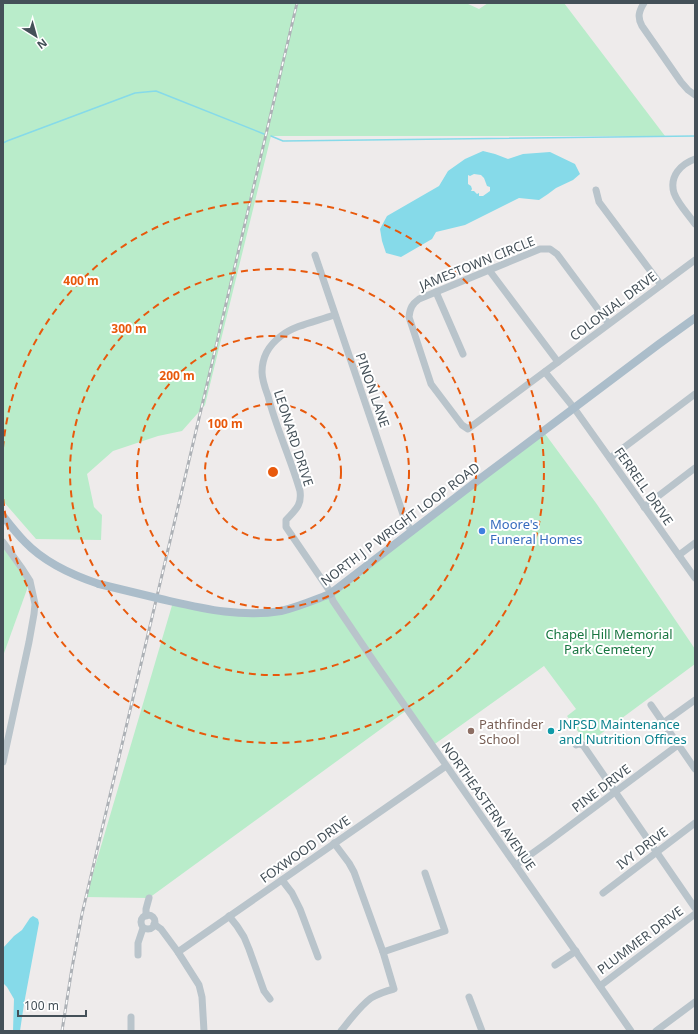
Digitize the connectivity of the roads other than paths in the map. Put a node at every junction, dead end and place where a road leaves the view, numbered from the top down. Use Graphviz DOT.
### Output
graph roads {
  1 [pos="644,3"];
  2 [pos="695,95"];
  3 [pos="695,159"];
  4 [pos="596,190"];
  5 [pos="695,224"];
  6 [pos="315,255"];
  7 [pos="695,260"];
  8 [pos="490,270"];
  9 [pos="661,285"];
  10 [pos="436,292"];
  11 [pos="334,315"];
  12 [pos="695,318"];
  13 [pos="609,324"];
  14 [pos="463,354"];
  15 [pos="558,362"];
  16 [pos="544,372"];
  17 [pos="695,394"];
  18 [pos="574,408"];
  19 [pos="468,429"];
  20 [pos="610,458"];
  21 [pos="695,468"];
  22 [pos="644,506"];
  23 [pos="3,516"];
  24 [pos="412,531"];
  25 [pos="3,542"];
  26 [pos="695,543"];
  27 [pos="679,555"];
  28 [pos="695,578"];
  29 [pos="330,594"];
  30 [pos="695,700"];
  31 [pos="651,705"];
  32 [pos="663,723"];
  33 [pos="576,745"];
  34 [pos="678,745"];
  35 [pos="3,762"];
  36 [pos="446,766"];
  37 [pos="695,769"];
  38 [pos="614,792"];
  39 [pos="695,823"];
  40 [pos="334,843"];
  41 [pos="656,852"];
  42 [pos="516,865"];
  43 [pos="424,873"];
  44 [pos="282,880"];
  45 [pos="603,892"];
  46 [pos="149,898"];
  47 [pos="695,908"];
  48 [pos="695,914"];
  49 [pos="146,916"];
  50 [pos="229,916"];
  51 [pos="154,924"];
  52 [pos="143,928"];
  53 [pos="576,951"];
  54 [pos="178,952"];
  55 [pos="383,952"];
  56 [pos="138,956"];
  57 [pos="318,957"];
  58 [pos="555,965"];
  59 [pos="600,986"];
  60 [pos="469,997"];
  61 [pos="270,999"];
  62 [pos="695,1002"];
  63 [pos="132,1017"];
  64 [pos="131,1031"];
  65 [pos="204,1031"];
  66 [pos="341,1031"];
  67 [pos="482,1031"];
  68 [pos="631,1031"];
  69 [pos="656,1031"];
  1 -- 2 [label="street"];
  3 -- 5 [label="street"];
  4 -- 9 [label="street"];
  6 -- 11 [label="street, PINON LANE"];
  7 -- 9 [label="street, COLONIAL DRIVE"];
  8 -- 10 [label="street, JAMESTOWN CIRCLE"];
  8 -- 13 [label="street, JAMESTOWN CIRCLE"];
  8 -- 15 [label="street"];
  9 -- 13 [label="street, COLONIAL DRIVE"];
  10 -- 14 [label="street"];
  10 -- 19 [label="street, JAMESTOWN CIRCLE"];
  11 -- 24 [label="street, PINON LANE"];
  11 -- 29 [label="street, LEONARD DRIVE"];
  12 -- 18 [label="main road, NORTH J P WRIGHT LOOP ROAD"];
  13 -- 15 [label="street, COLONIAL DRIVE"];
  15 -- 16 [label="street, COLONIAL DRIVE"];
  16 -- 18 [label="street"];
  16 -- 19 [label="street, COLONIAL DRIVE"];
  17 -- 20 [label="street"];
  18 -- 20 [label="street, FERRELL DRIVE"];
  18 -- 24 [label="main road, NORTH J P WRIGHT LOOP ROAD"];
  20 -- 22 [label="street, FERRELL DRIVE"];
  21 -- 22 [label="street"];
  22 -- 27 [label="street, FERRELL DRIVE"];
  23 -- 29 [label="main road, NORTH J P WRIGHT LOOP ROAD, bridge"];
  24 -- 29 [label="main road, NORTH J P WRIGHT LOOP ROAD"];
  25 -- 35 [label="street"];
  26 -- 27 [label="street"];
  27 -- 28 [label="street, FERRELL DRIVE"];
  29 -- 36 [label="street, NORTHEASTERN AVENUE"];
  30 -- 32 [label="street"];
  31 -- 32 [label="street"];
  32 -- 34 [label="street"];
  33 -- 38 [label="street"];
  34 -- 37 [label="street"];
  34 -- 38 [label="street, PINE DRIVE"];
  36 -- 40 [label="street, FOXWOOD DRIVE"];
  36 -- 42 [label="street, NORTHEASTERN AVENUE"];
  38 -- 41 [label="street"];
  38 -- 42 [label="street, PINE DRIVE"];
  39 -- 41 [label="street, IVY DRIVE"];
  40 -- 44 [label="street, FOXWOOD DRIVE"];
  40 -- 55 [label="street"];
  41 -- 45 [label="street, IVY DRIVE"];
  41 -- 47 [label="street"];
  42 -- 53 [label="street, NORTHEASTERN AVENUE"];
  43 -- 55 [label="street"];
  44 -- 50 [label="street, FOXWOOD DRIVE"];
  44 -- 57 [label="street"];
  46 -- 49 [label="street"];
  48 -- 59 [label="street, PLUMMER DRIVE"];
  49 -- 51 [label="street"];
  49 -- 52 [label="street"];
  50 -- 54 [label="street, FOXWOOD DRIVE"];
  50 -- 61 [label="street"];
  51 -- 52 [label="street"];
  51 -- 54 [label="street"];
  52 -- 56 [label="street"];
  53 -- 58 [label="street"];
  53 -- 59 [label="street, NORTHEASTERN AVENUE"];
  54 -- 65 [label="street"];
  55 -- 66 [label="street"];
  59 -- 68 [label="street, NORTHEASTERN AVENUE"];
  60 -- 67 [label="street"];
  62 -- 69 [label="street"];
  63 -- 64 [label="street"];
}
